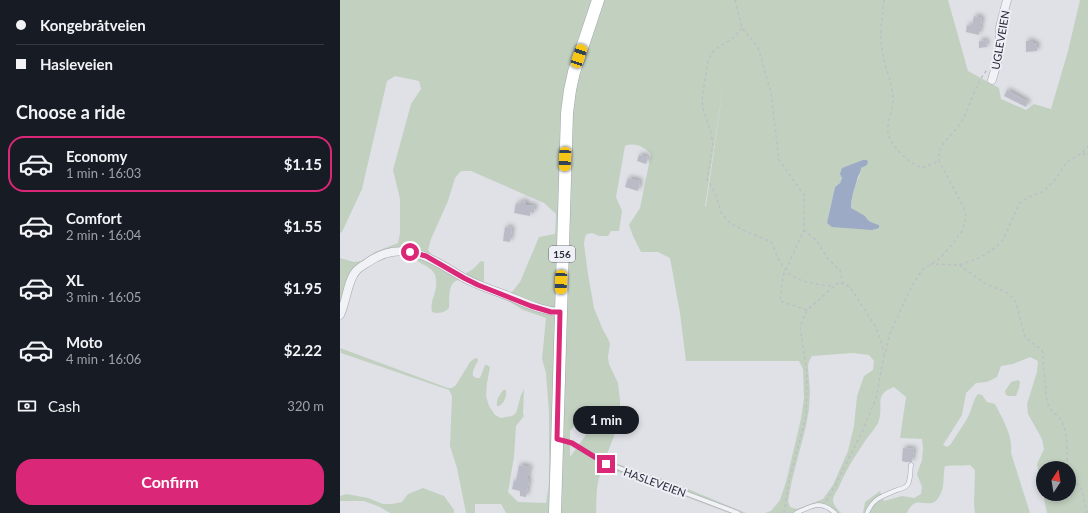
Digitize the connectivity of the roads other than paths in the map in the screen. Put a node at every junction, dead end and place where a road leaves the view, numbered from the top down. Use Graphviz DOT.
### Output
graph roads {
  1 [pos="598,0"];
  2 [pos="1007,0"];
  3 [pos="992,80"];
  4 [pos="560,312"];
  5 [pos="340,315"];
  6 [pos="557,439"];
  7 [pos="911,465"];
  8 [pos="555,513"];
  9 [pos="738,513"];
  10 [pos="796,513"];
  11 [pos="835,513"];
  12 [pos="867,513"];
  1 -- 4 [label="main road, 156"];
  2 -- 3 [label="street, UGLEVEIEN"];
  4 -- 5 [label="street"];
  4 -- 6 [label="main road, 156"];
  6 -- 8 [label="main road, 156"];
  6 -- 9 [label="lane, HASLEVEIEN"];
  7 -- 12 [label="lane"];
  10 -- 11 [label="lane"];
}
